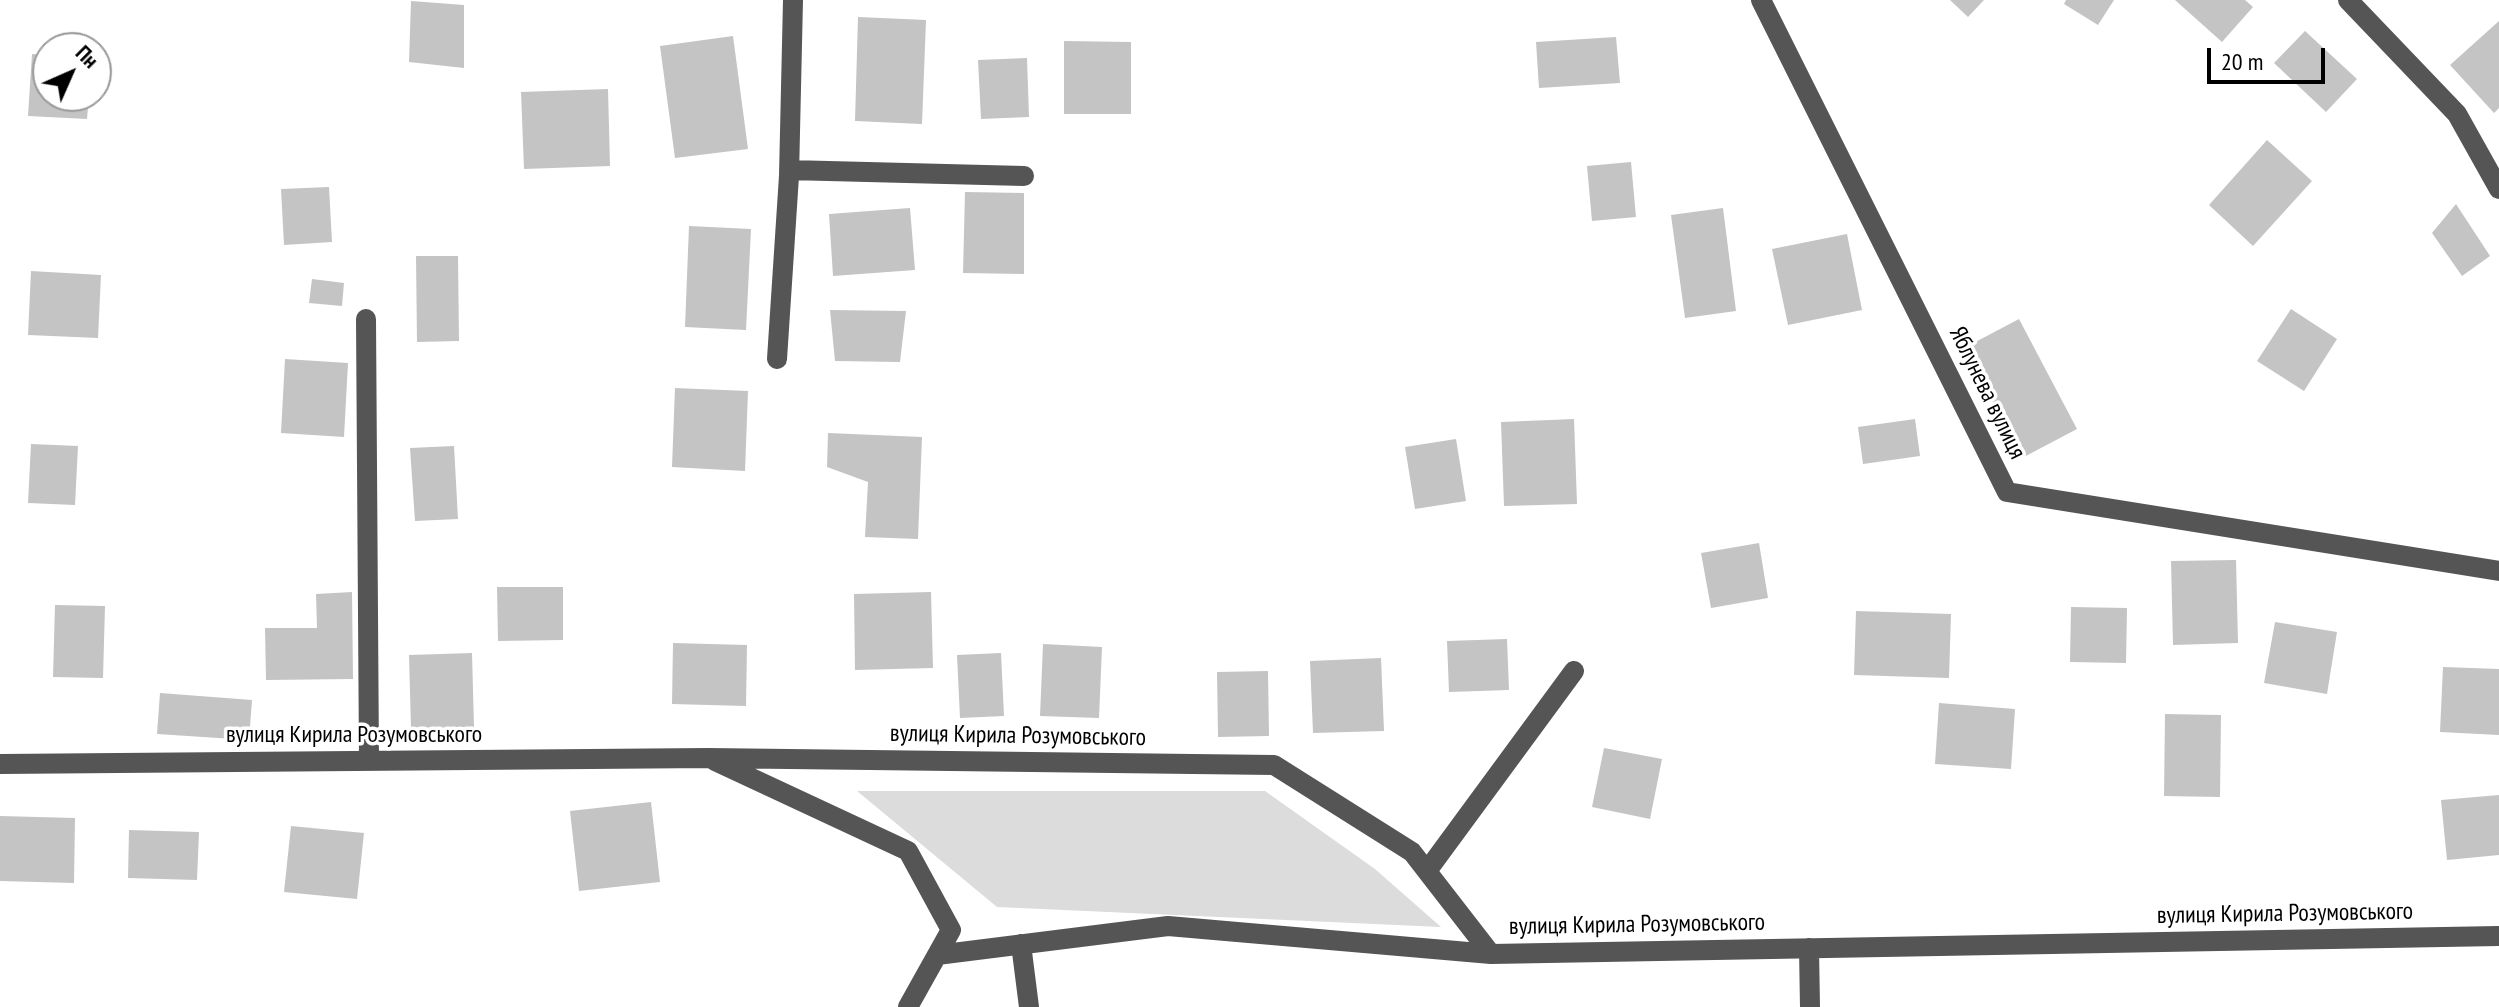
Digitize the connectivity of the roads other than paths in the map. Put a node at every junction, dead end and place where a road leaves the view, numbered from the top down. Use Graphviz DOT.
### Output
graph roads {
  1 [pos="793,0"];
  2 [pos="1761,0"];
  3 [pos="2348,0"];
  4 [pos="789,170"];
  5 [pos="1024,176"];
  6 [pos="2499,189"];
  7 [pos="366,319"];
  8 [pos="777,359"];
  9 [pos="2499,571"];
  10 [pos="1574,671"];
  11 [pos="708,758"];
  12 [pos="369,761"];
  13 [pos="0,764"];
  14 [pos="1427,871"];
  15 [pos="2499,936"];
  16 [pos="1021,944"];
  17 [pos="1809,948"];
  18 [pos="1491,954"];
  19 [pos="937,955"];
  20 [pos="908,1007"];
  21 [pos="1029,1007"];
  22 [pos="1810,1007"];
  1 -- 4 [label="street"];
  2 -- 9 [label="street, Яблунева вулиця"];
  3 -- 6 [label="street"];
  4 -- 5 [label="street"];
  4 -- 8 [label="street"];
  7 -- 12 [label="street"];
  10 -- 14 [label="street"];
  11 -- 12 [label="street, вулиця Кирила Розумовського"];
  11 -- 14 [label="street, вулиця Кирила Розумовського"];
  11 -- 19 [label="street, вулиця Кирила Розумовського"];
  12 -- 13 [label="street, вулиця Кирила Розумовського"];
  14 -- 18 [label="street, вулиця Кирила Розумовського"];
  15 -- 17 [label="street, вулиця Кирила Розумовського"];
  16 -- 18 [label="street"];
  16 -- 19 [label="street"];
  16 -- 21 [label="street"];
  17 -- 18 [label="street, вулиця Кирила Розумовського"];
  17 -- 22 [label="street"];
  19 -- 20 [label="street, вулиця Кирила Розумовського"];
}
